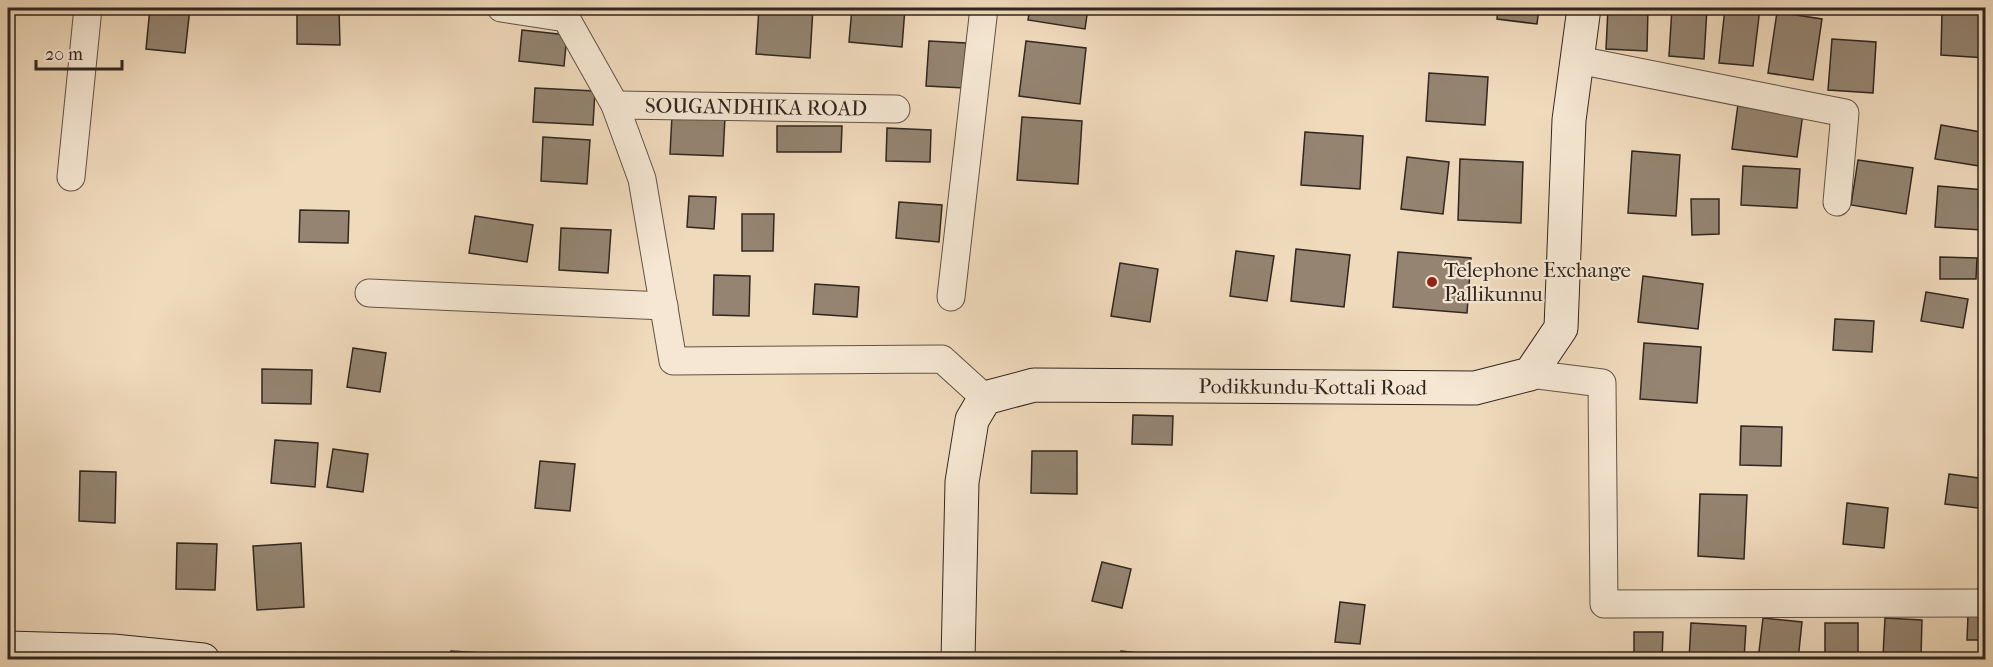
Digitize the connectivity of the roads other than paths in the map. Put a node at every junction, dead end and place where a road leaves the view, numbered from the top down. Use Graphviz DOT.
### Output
graph roads {
  1 [pos="88,8"];
  2 [pos="501,8"];
  3 [pos="984,8"];
  4 [pos="1584,8"];
  5 [pos="553,12"];
  6 [pos="1578,60"];
  7 [pos="615,105"];
  8 [pos="896,109"];
  9 [pos="71,177"];
  10 [pos="1837,202"];
  11 [pos="369,293"];
  12 [pos="951,297"];
  13 [pos="664,306"];
  14 [pos="1530,374"];
  15 [pos="985,398"];
  16 [pos="1986,603"];
  17 [pos="8,648"];
  18 [pos="203,660"];
  19 [pos="958,660"];
  1 -- 9 [label="street"];
  2 -- 5 [label="street"];
  3 -- 12 [label="street"];
  4 -- 6 [label="main road"];
  5 -- 7 [label="street"];
  6 -- 10 [label="street"];
  6 -- 14 [label="main road"];
  7 -- 8 [label="street, SOUGANDHIKA ROAD"];
  7 -- 13 [label="street"];
  11 -- 13 [label="street"];
  13 -- 15 [label="street"];
  14 -- 15 [label="main road, Podikkundu-Kottali Road"];
  14 -- 16 [label="street"];
  15 -- 19 [label="main road"];
  17 -- 18 [label="main road"];
}
